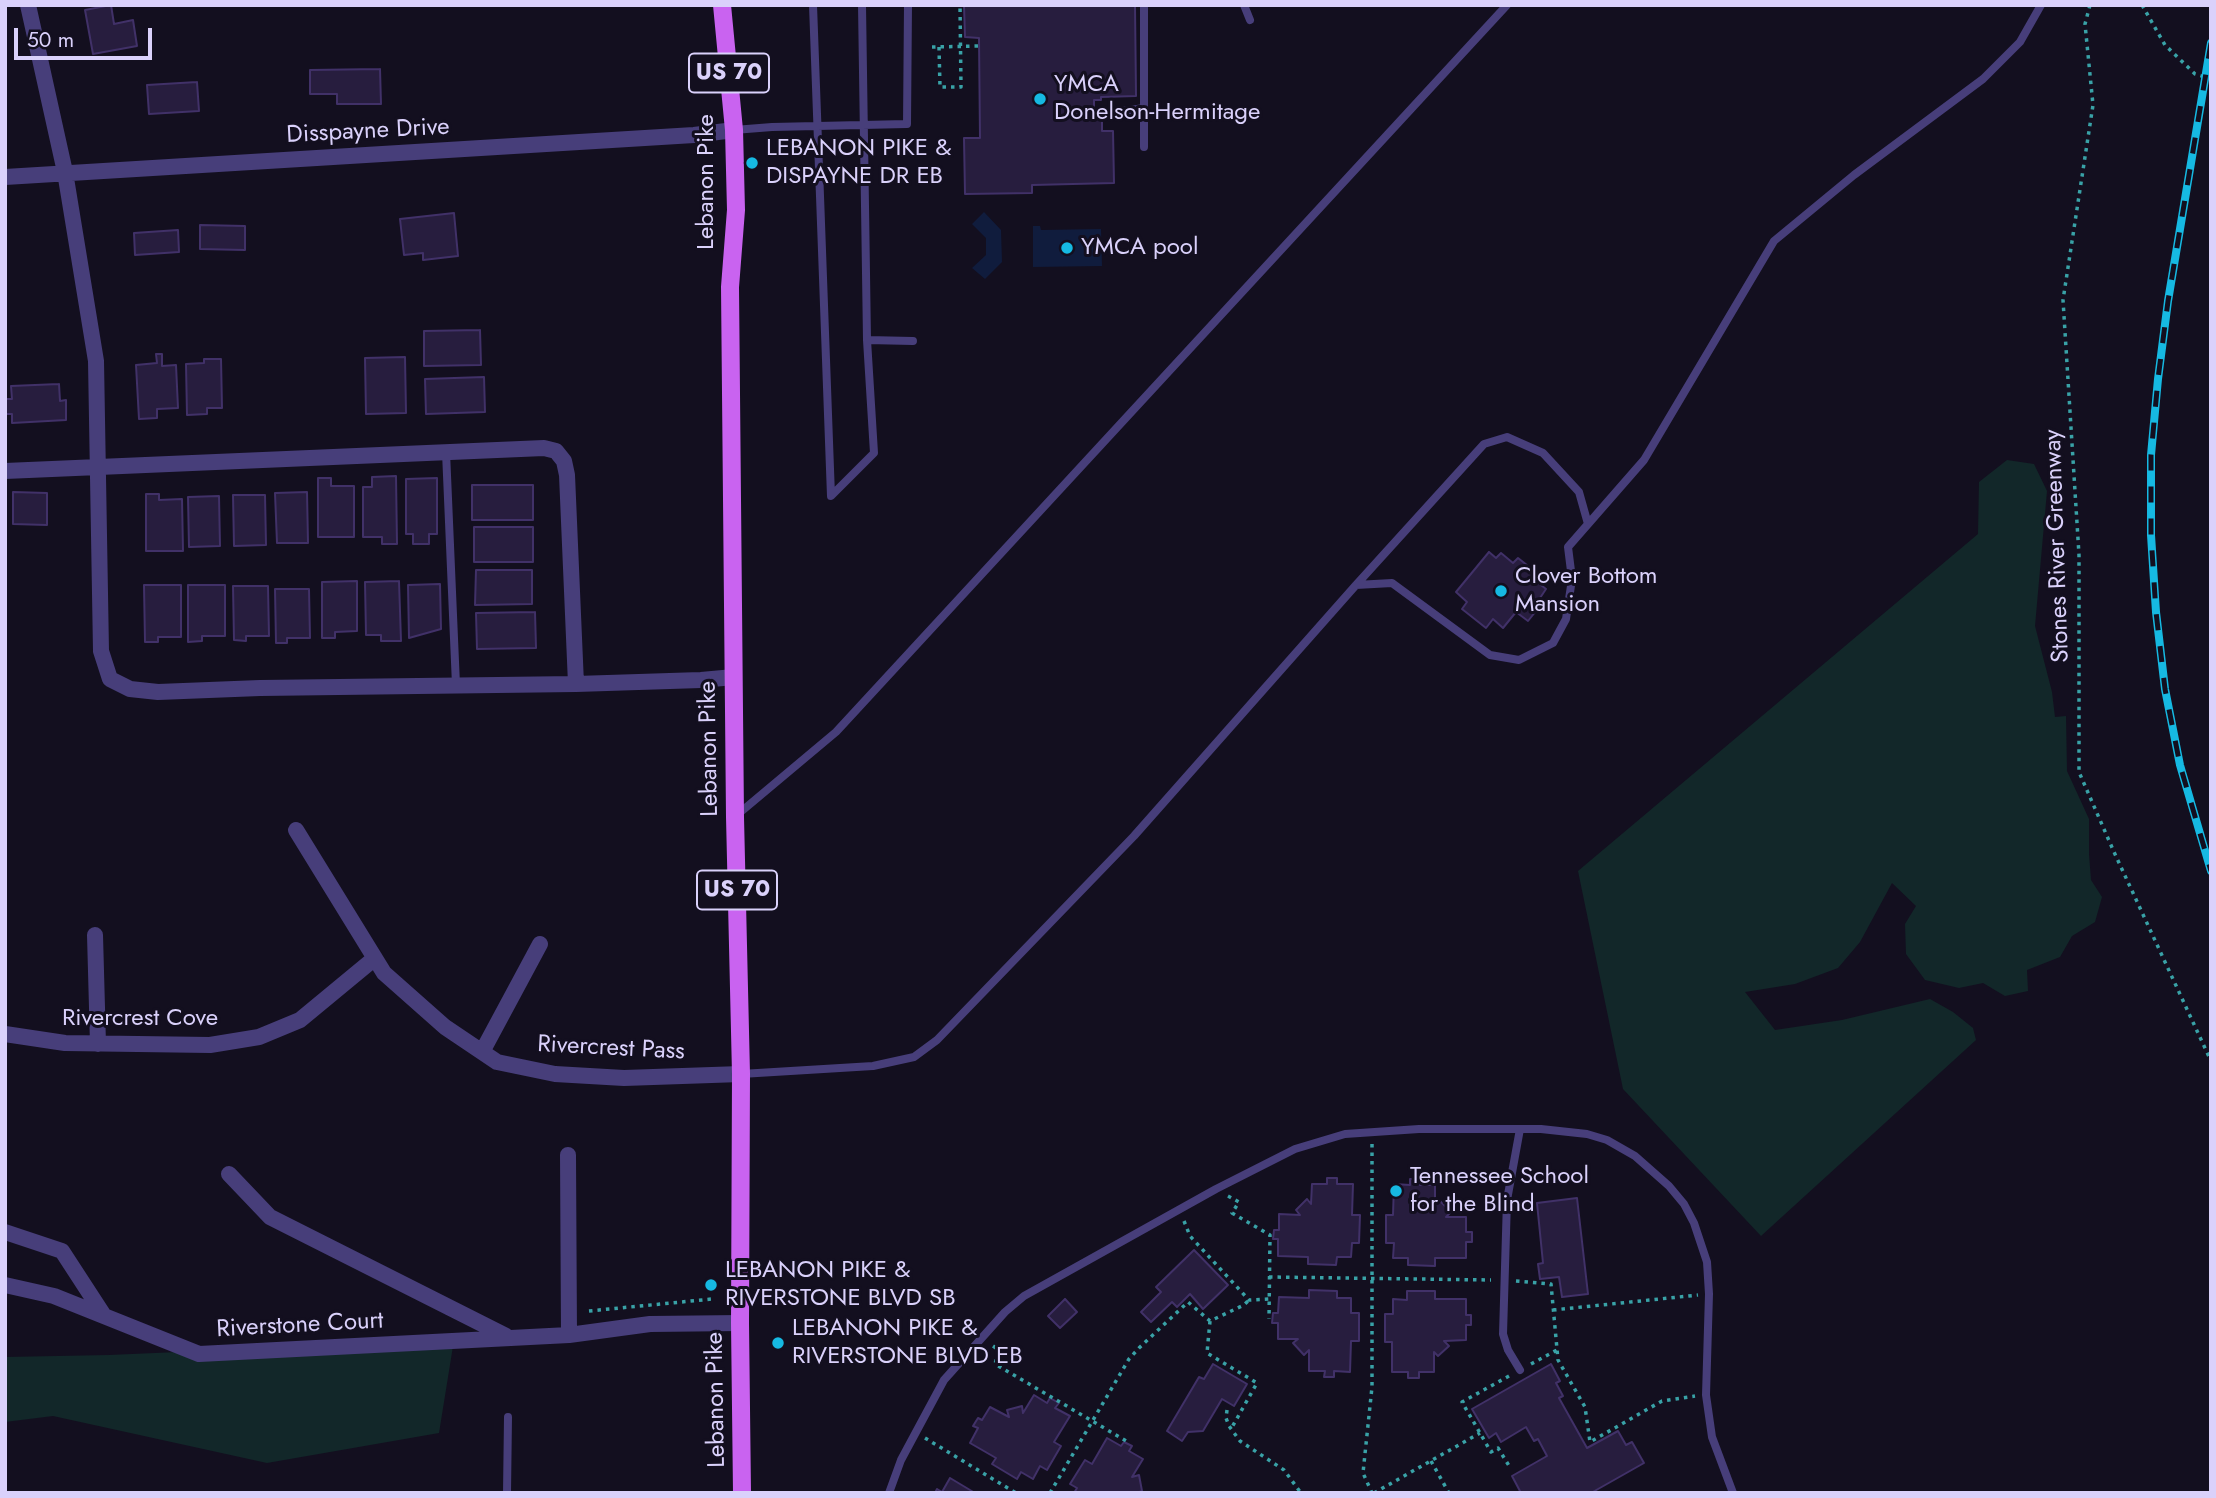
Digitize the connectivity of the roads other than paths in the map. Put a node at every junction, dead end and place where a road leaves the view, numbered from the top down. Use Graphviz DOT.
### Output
graph roads {
  1 [pos="28,5"];
  2 [pos="722,5"];
  3 [pos="813,5"];
  4 [pos="862,5"];
  5 [pos="908,5"];
  6 [pos="1144,5"];
  7 [pos="1244,5"];
  8 [pos="1507,5"];
  9 [pos="2041,5"];
  10 [pos="1250,20"];
  11 [pos="1144,108"];
  12 [pos="1102,114"];
  13 [pos="865,125"];
  14 [pos="817,126"];
  15 [pos="734,130"];
  16 [pos="1143,146"];
  17 [pos="65,172"];
  18 [pos="5,177"];
  19 [pos="867,340"];
  20 [pos="913,341"];
  21 [pos="446,452"];
  22 [pos="98,467"];
  23 [pos="5,471"];
  24 [pos="1588,524"];
  25 [pos="1356,585"];
  26 [pos="734,677"];
  27 [pos="576,684"];
  28 [pos="456,685"];
  29 [pos="735,817"];
  30 [pos="296,830"];
  31 [pos="95,935"];
  32 [pos="540,944"];
  33 [pos="375,958"];
  34 [pos="5,1034"];
  35 [pos="98,1044"];
  36 [pos="482,1052"];
  37 [pos="741,1074"];
  38 [pos="1520,1129"];
  39 [pos="568,1155"];
  40 [pos="229,1174"];
  41 [pos="5,1232"];
  42 [pos="5,1285"];
  43 [pos="103,1314"];
  44 [pos="740,1323"];
  45 [pos="569,1335"];
  46 [pos="508,1337"];
  47 [pos="1520,1370"];
  48 [pos="508,1417"];
  49 [pos="507,1493"];
  50 [pos="743,1493"];
  51 [pos="889,1493"];
  52 [pos="1733,1493"];
  1 -- 17 [label="street"];
  2 -- 15 [label="main road, Lebanon Pike / US 70"];
  3 -- 14 [label="lane"];
  4 -- 13 [label="lane"];
  5 -- 13 [label="lane"];
  6 -- 11 [label="lane"];
  7 -- 10 [label="lane"];
  8 -- 29 [label="lane"];
  9 -- 24 [label="lane"];
  11 -- 12 [label="lane"];
  11 -- 16 [label="lane"];
  13 -- 14 [label="lane"];
  13 -- 19 [label="lane"];
  14 -- 15 [label="lane"];
  14 -- 19 [label="lane"];
  15 -- 17 [label="street, Disspayne Drive"];
  15 -- 26 [label="main road, Lebanon Pike / US 70"];
  17 -- 18 [label="street, Disspayne Drive"];
  17 -- 22 [label="street"];
  19 -- 20 [label="lane"];
  21 -- 22 [label="street"];
  21 -- 27 [label="street"];
  21 -- 28 [label="lane"];
  22 -- 23 [label="street"];
  22 -- 28 [label="street"];
  24 -- 25 [label="lane"];
  24 -- 25 [label="lane"];
  25 -- 37 [label="lane"];
  26 -- 27 [label="street"];
  26 -- 29 [label="main road, Lebanon Pike / US 70"];
  27 -- 28 [label="street"];
  29 -- 37 [label="main road, Lebanon Pike / US 70"];
  30 -- 33 [label="street, Rivercrest Pass"];
  31 -- 35 [label="street"];
  32 -- 36 [label="street"];
  33 -- 35 [label="street, Rivercrest Cove"];
  33 -- 36 [label="street, Rivercrest Pass"];
  34 -- 35 [label="street, Rivercrest Cove"];
  36 -- 37 [label="street, Rivercrest Pass"];
  37 -- 44 [label="main road, Lebanon Pike / US 70"];
  38 -- 47 [label="lane"];
  38 -- 51 [label="lane"];
  38 -- 52 [label="lane"];
  39 -- 45 [label="street"];
  40 -- 46 [label="street, Riverstone Court"];
  41 -- 43 [label="street"];
  42 -- 43 [label="street, Riverstone Court"];
  43 -- 46 [label="street, Riverstone Court"];
  44 -- 45 [label="street, Riverstone Court"];
  44 -- 50 [label="main road, Lebanon Pike / US 70"];
  45 -- 46 [label="street, Riverstone Court"];
  48 -- 49 [label="lane"];
}
